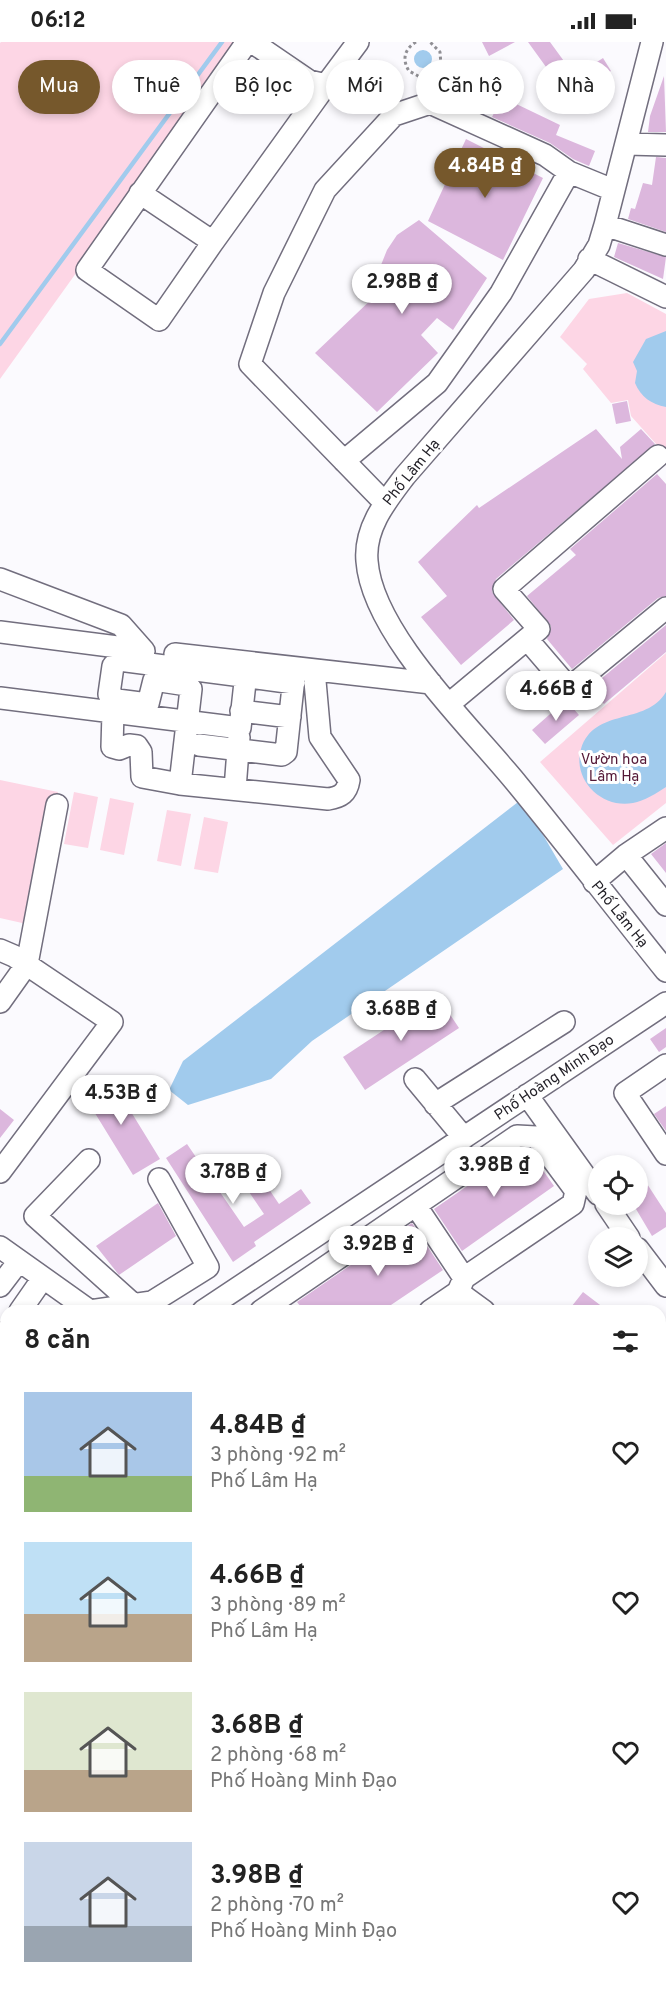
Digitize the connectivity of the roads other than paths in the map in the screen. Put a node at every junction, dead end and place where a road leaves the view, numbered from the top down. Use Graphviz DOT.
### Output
graph roads {
  1 [pos="247,42"];
  2 [pos="252,42"];
  3 [pos="358,42"];
  4 [pos="652,42"];
  5 [pos="345,60"];
  6 [pos="326,85"];
  7 [pos="627,144"];
  8 [pos="666,145"];
  9 [pos="569,172"];
  10 [pos="613,190"];
  11 [pos="140,193"];
  12 [pos="605,225"];
  13 [pos="213,242"];
  14 [pos="666,245"];
  15 [pos="589,260"];
  16 [pos="666,297"];
  17 [pos="658,456"];
  18 [pos="344,461"];
  19 [pos="385,503"];
  20 [pos="0,579"];
  21 [pos="666,608"];
  22 [pos="0,632"];
  23 [pos="527,639"];
  24 [pos="144,651"];
  25 [pos="246,670"];
  26 [pos="301,673"];
  27 [pos="431,683"];
  28 [pos="0,698"];
  29 [pos="449,704"];
  30 [pos="113,712"];
  31 [pos="290,717"];
  32 [pos="240,720"];
  33 [pos="187,722"];
  34 [pos="199,745"];
  35 [pos="238,750"];
  36 [pos="180,784"];
  37 [pos="236,789"];
  38 [pos="57,805"];
  39 [pos="666,828"];
  40 [pos="626,855"];
  41 [pos="594,882"];
  42 [pos="666,905"];
  43 [pos="0,950"];
  44 [pos="27,964"];
  45 [pos="666,971"];
  46 [pos="0,1002"];
  47 [pos="663,1011"];
  48 [pos="564,1022"];
  49 [pos="666,1065"];
  50 [pos="415,1079"];
  51 [pos="527,1095"];
  52 [pos="435,1104"];
  53 [pos="464,1138"];
  54 [pos="666,1154"];
  55 [pos="89,1160"];
  56 [pos="0,1172"];
  57 [pos="159,1179"];
  58 [pos="588,1180"];
  59 [pos="416,1206"];
  60 [pos="0,1247"];
  61 [pos="19,1261"];
  62 [pos="648,1262"];
  63 [pos="43,1278"];
  64 [pos="0,1286"];
  65 [pos="666,1286"];
  66 [pos="469,1299"];
  67 [pos="24,1305"];
  68 [pos="81,1305"];
  69 [pos="134,1305"];
  70 [pos="212,1305"];
  71 [pos="270,1305"];
  72 [pos="450,1305"];
  1 -- 11 [label="street"];
  2 -- 6 [label="street"];
  3 -- 5 [label="street"];
  4 -- 7 [label="street, Phố Lâm Hạ"];
  6 -- 13 [label="street"];
  7 -- 8 [label="street"];
  7 -- 10 [label="street, Phố Lâm Hạ"];
  9 -- 10 [label="street"];
  9 -- 18 [label="street"];
  9 -- 18 [label="street"];
  10 -- 12 [label="street, Phố Lâm Hạ"];
  11 -- 13 [label="street"];
  11 -- 13 [label="street"];
  12 -- 14 [label="street"];
  12 -- 15 [label="street, Phố Lâm Hạ"];
  15 -- 16 [label="street"];
  15 -- 19 [label="street, Phố Lâm Hạ"];
  17 -- 23 [label="street"];
  18 -- 19 [label="street"];
  19 -- 27 [label="street, Phố Lâm Hạ"];
  20 -- 24 [label="street"];
  21 -- 23 [label="street"];
  22 -- 24 [label="street"];
  23 -- 29 [label="street"];
  24 -- 25 [label="street"];
  25 -- 26 [label="street"];
  25 -- 32 [label="street"];
  25 -- 33 [label="street"];
  26 -- 27 [label="street"];
  26 -- 31 [label="street"];
  26 -- 37 [label="street"];
  27 -- 29 [label="street, Phố Lâm Hạ"];
  28 -- 30 [label="street"];
  29 -- 41 [label="street, Phố Lâm Hạ"];
  30 -- 33 [label="street"];
  30 -- 36 [label="street"];
  31 -- 32 [label="street"];
  31 -- 35 [label="street"];
  32 -- 33 [label="street"];
  32 -- 35 [label="street"];
  33 -- 36 [label="street"];
  34 -- 35 [label="street"];
  35 -- 37 [label="street"];
  36 -- 37 [label="street"];
  38 -- 44 [label="street"];
  39 -- 40 [label="street"];
  40 -- 41 [label="street"];
  40 -- 42 [label="street"];
  41 -- 45 [label="street, Phố Lâm Hạ"];
  43 -- 44 [label="street"];
  44 -- 46 [label="street"];
  44 -- 56 [label="street"];
  47 -- 51 [label="street, Phố Hoàng Minh Đạo"];
  48 -- 52 [label="street"];
  49 -- 54 [label="street"];
  50 -- 52 [label="street"];
  51 -- 53 [label="street, Phố Hoàng Minh Đạo"];
  51 -- 58 [label="street"];
  52 -- 53 [label="street"];
  53 -- 70 [label="street, Phố Hoàng Minh Đạo"];
  55 -- 69 [label="street"];
  57 -- 69 [label="street"];
  59 -- 66 [label="street"];
  59 -- 66 [label="street"];
  59 -- 71 [label="street"];
  60 -- 61 [label="street"];
  61 -- 63 [label="street"];
  61 -- 64 [label="street"];
  62 -- 65 [label="street"];
  63 -- 67 [label="street"];
  63 -- 68 [label="street"];
  66 -- 72 [label="street"];
}
